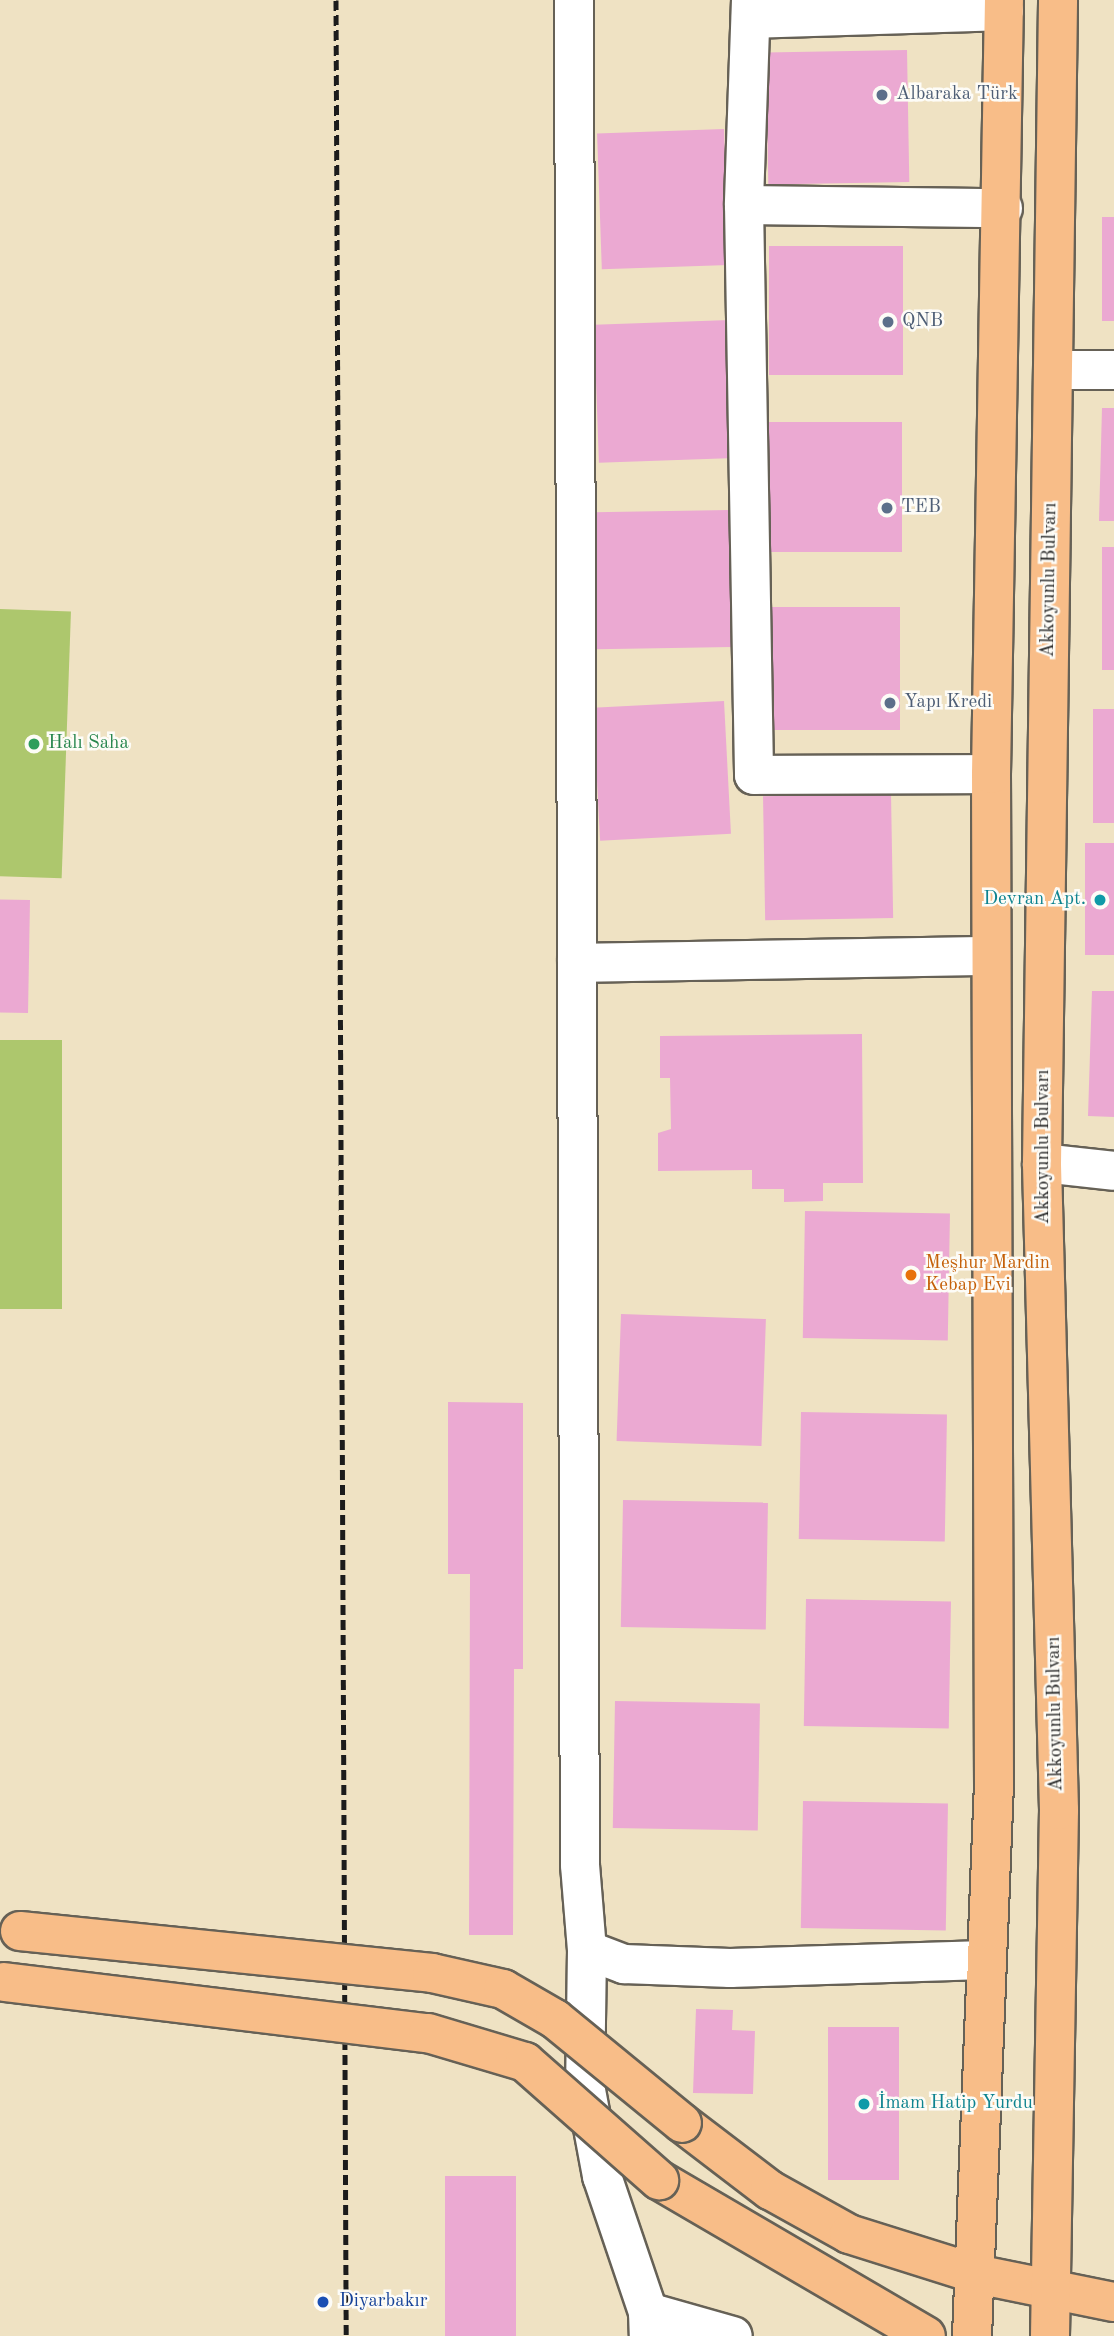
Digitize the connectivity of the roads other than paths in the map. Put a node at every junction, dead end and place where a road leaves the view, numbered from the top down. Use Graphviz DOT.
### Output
graph roads {
  1 [pos="573,0"];
  2 [pos="1058,0"];
  3 [pos="1004,5"];
  4 [pos="751,10"];
  5 [pos="744,205"];
  6 [pos="1003,208"];
  7 [pos="1053,370"];
  8 [pos="1114,370"];
  9 [pos="991,774"];
  10 [pos="991,956"];
  11 [pos="577,963"];
  12 [pos="1042,1163"];
  13 [pos="1114,1171"];
  14 [pos="7,1927"];
  15 [pos="587,1950"];
  16 [pos="985,1960"];
  17 [pos="1,1982"];
  18 [pos="976,2274"];
  19 [pos="1052,2291"];
  20 [pos="1114,2302"];
  21 [pos="649,2324"];
  22 [pos="733,2336"];
  23 [pos="926,2336"];
  24 [pos="972,2336"];
  25 [pos="1050,2336"];
  1 -- 11 [label="street"];
  2 -- 7 [label="main road, Akkoyunlu Bulvarı"];
  3 -- 4 [label="street"];
  3 -- 6 [label="main road"];
  4 -- 5 [label="street"];
  5 -- 6 [label="street"];
  5 -- 9 [label="street"];
  6 -- 9 [label="main road"];
  7 -- 8 [label="street"];
  7 -- 12 [label="main road, Akkoyunlu Bulvarı"];
  9 -- 10 [label="main road"];
  10 -- 11 [label="street"];
  10 -- 16 [label="main road"];
  11 -- 15 [label="street"];
  12 -- 13 [label="street"];
  12 -- 19 [label="main road, Akkoyunlu Bulvarı"];
  14 -- 18 [label="main road, bridge"];
  15 -- 16 [label="street"];
  15 -- 21 [label="street"];
  16 -- 18 [label="main road"];
  17 -- 23 [label="main road, bridge"];
  18 -- 19 [label="main road"];
  18 -- 24 [label="main road"];
  19 -- 20 [label="main road"];
  19 -- 25 [label="main road, Akkoyunlu Bulvarı"];
  21 -- 22 [label="street"];
}
